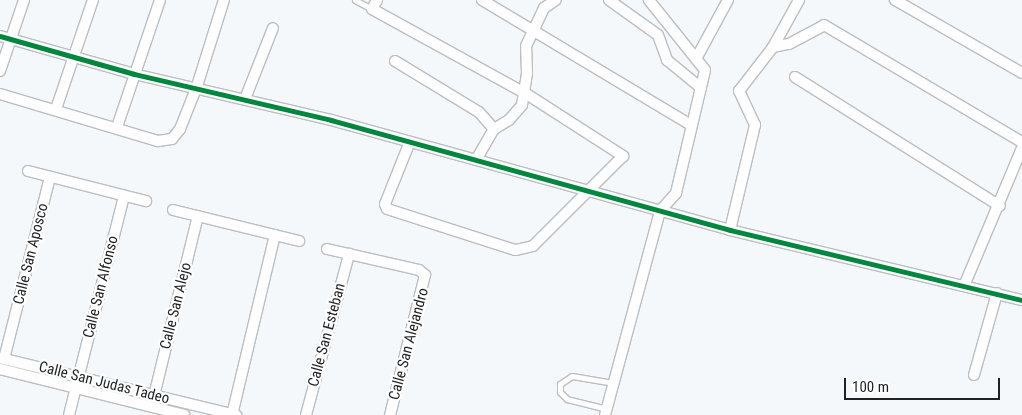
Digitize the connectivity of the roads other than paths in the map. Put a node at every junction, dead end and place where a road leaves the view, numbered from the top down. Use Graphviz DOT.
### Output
graph roads {
  1 [pos="24,0"];
  2 [pos="93,0"];
  3 [pos="160,0"];
  4 [pos="224,0"];
  5 [pos="355,0"];
  6 [pos="482,0"];
  7 [pos="556,0"];
  8 [pos="609,0"];
  9 [pos="649,0"];
  10 [pos="728,0"];
  11 [pos="799,0"];
  12 [pos="895,0"];
  13 [pos="374,5"];
  14 [pos="272,28"];
  15 [pos="533,28"];
  16 [pos="0,36"];
  17 [pos="11,39"];
  18 [pos="773,47"];
  19 [pos="74,56"];
  20 [pos="697,57"];
  21 [pos="396,61"];
  22 [pos="0,71"];
  23 [pos="1022,73"];
  24 [pos="134,74"];
  25 [pos="794,77"];
  26 [pos="197,86"];
  27 [pos="701,88"];
  28 [pos="0,94"];
  29 [pos="524,94"];
  30 [pos="245,98"];
  31 [pos="56,108"];
  32 [pos="691,124"];
  33 [pos="117,127"];
  34 [pos="494,129"];
  35 [pos="1022,142"];
  36 [pos="409,144"];
  37 [pos="1022,148"];
  38 [pos="476,160"];
  39 [pos="28,171"];
  40 [pos="50,177"];
  41 [pos="588,192"];
  42 [pos="124,196"];
  43 [pos="146,201"];
  44 [pos="1000,206"];
  45 [pos="174,210"];
  46 [pos="660,211"];
  47 [pos="198,216"];
  48 [pos="730,230"];
  49 [pos="274,235"];
  50 [pos="299,241"];
  51 [pos="327,249"];
  52 [pos="349,254"];
  53 [pos="964,286"];
  54 [pos="997,293"];
  55 [pos="1022,300"];
  56 [pos="1,366"];
  57 [pos="974,375"];
  58 [pos="77,383"];
  59 [pos="614,383"];
  60 [pos="154,396"];
  61 [pos="150,411"];
  62 [pos="606,412"];
  63 [pos="69,415"];
  64 [pos="184,415"];
  65 [pos="234,415"];
  66 [pos="306,415"];
  67 [pos="390,415"];
  1 -- 17 [label="street"];
  2 -- 19 [label="street"];
  3 -- 24 [label="street"];
  4 -- 26 [label="street"];
  5 -- 13 [label="lane"];
  6 -- 15 [label="street"];
  7 -- 15 [label="street"];
  8 -- 27 [label="street"];
  9 -- 20 [label="street"];
  10 -- 20 [label="street"];
  11 -- 18 [label="street"];
  12 -- 23 [label="street"];
  13 -- 29 [label="street"];
  14 -- 30 [label="street"];
  15 -- 29 [label="street"];
  15 -- 32 [label="street"];
  16 -- 17 [label="street"];
  17 -- 19 [label="street"];
  17 -- 22 [label="street"];
  18 -- 35 [label="street"];
  18 -- 48 [label="street"];
  19 -- 24 [label="street"];
  19 -- 31 [label="street"];
  20 -- 27 [label="street"];
  21 -- 34 [label="street"];
  24 -- 26 [label="street"];
  24 -- 33 [label="street"];
  25 -- 44 [label="street"];
  26 -- 30 [label="street"];
  26 -- 33 [label="street"];
  27 -- 32 [label="street"];
  28 -- 31 [label="street"];
  29 -- 34 [label="street"];
  29 -- 41 [label="street"];
  30 -- 36 [label="street"];
  31 -- 33 [label="street"];
  32 -- 46 [label="street"];
  34 -- 38 [label="street"];
  36 -- 38 [label="street"];
  36 -- 41 [label="street"];
  37 -- 44 [label="street"];
  38 -- 41 [label="street"];
  39 -- 40 [label="street"];
  40 -- 42 [label="street"];
  40 -- 56 [label="street, Calle San Aposco"];
  41 -- 46 [label="street"];
  42 -- 43 [label="street"];
  42 -- 58 [label="street, Calle San Alfonso"];
  44 -- 53 [label="street"];
  45 -- 47 [label="street"];
  46 -- 48 [label="street"];
  46 -- 59 [label="street"];
  47 -- 49 [label="street"];
  47 -- 60 [label="street, Calle San Alejo"];
  48 -- 53 [label="street"];
  49 -- 50 [label="street"];
  49 -- 65 [label="street"];
  51 -- 52 [label="street"];
  52 -- 66 [label="street, Calle San Esteban"];
  52 -- 67 [label="street, Calle San Alejandro"];
  53 -- 54 [label="street"];
  54 -- 55 [label="street"];
  54 -- 57 [label="street"];
  56 -- 58 [label="street, Calle San Judas Tadeo"];
  58 -- 60 [label="street, Calle San Judas Tadeo"];
  58 -- 61 [label="street, Calle San Judas Tadeo"];
  58 -- 63 [label="street, Calle San Alfonso"];
  59 -- 62 [label="street"];
  59 -- 62 [label="lane"];
  60 -- 65 [label="street, Calle San Judas Tadeo"];
  61 -- 64 [label="street, Calle San Judas Tadeo"];
}
